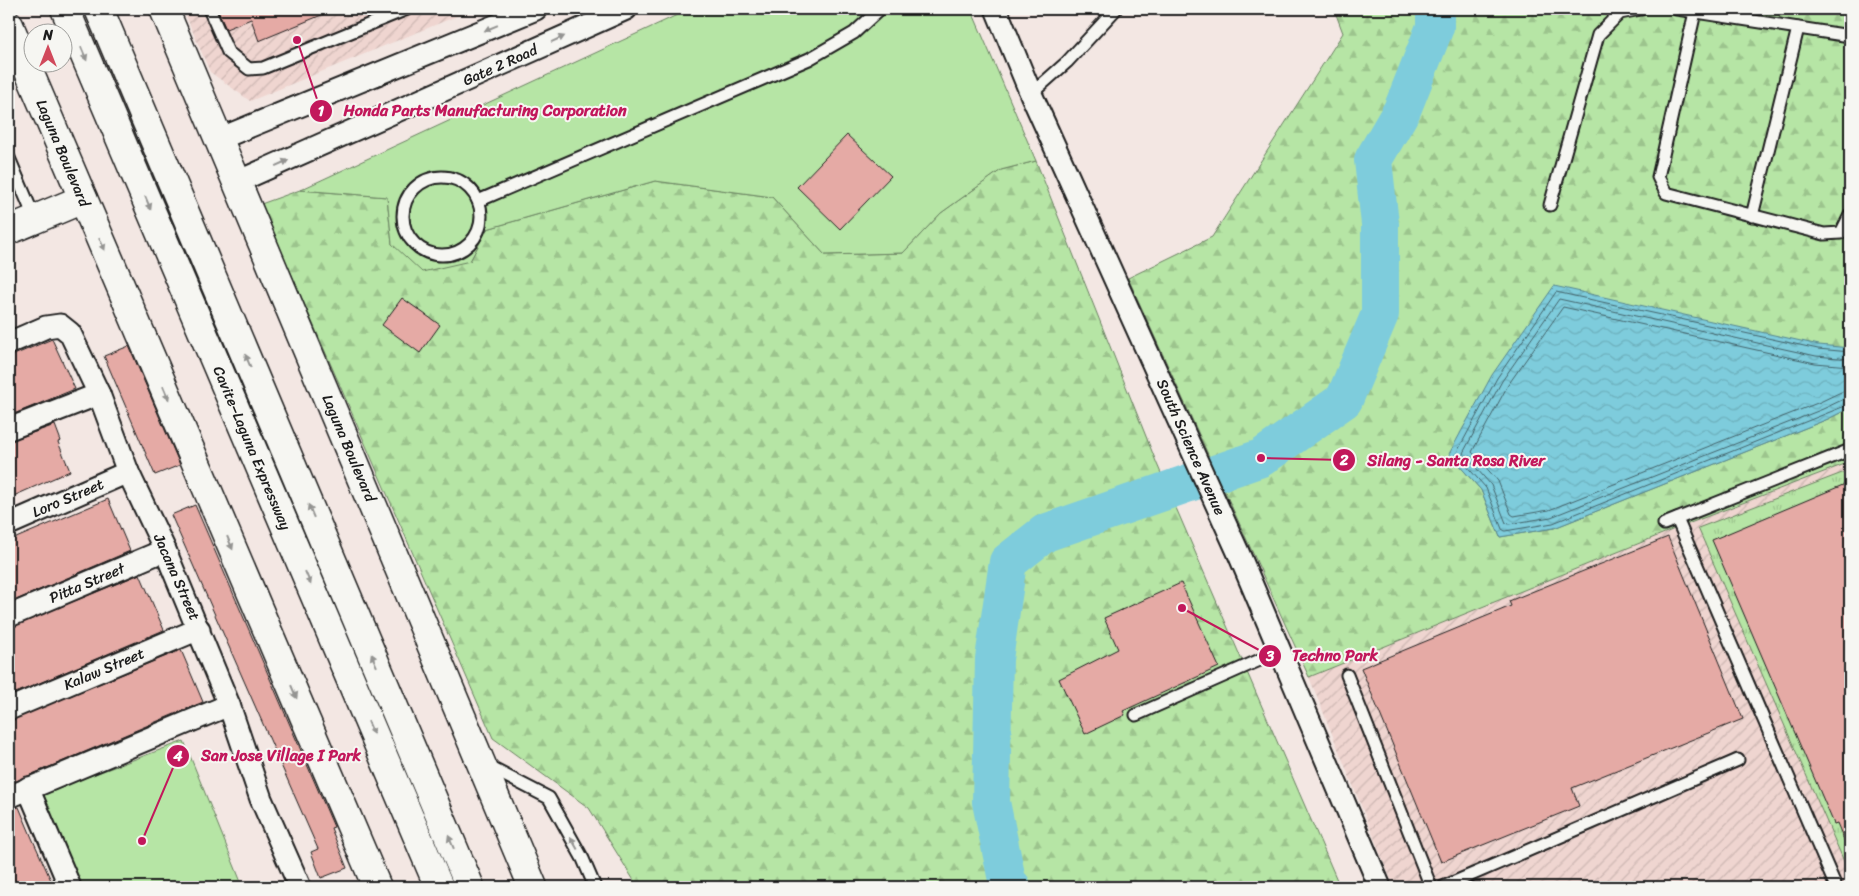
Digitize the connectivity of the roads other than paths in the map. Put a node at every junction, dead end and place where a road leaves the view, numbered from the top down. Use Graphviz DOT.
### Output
graph roads {
  1 [pos="65,9"];
  2 [pos="99,9"];
  3 [pos="164,9"];
  4 [pos="209,9"];
  5 [pos="407,9"];
  6 [pos="536,9"];
  7 [pos="626,9"];
  8 [pos="880,9"];
  9 [pos="996,9"];
  10 [pos="1116,9"];
  11 [pos="1641,9"];
  12 [pos="1677,9"];
  13 [pos="1695,12"];
  14 [pos="9,25"];
  15 [pos="1798,28"];
  16 [pos="1850,36"];
  17 [pos="1031,94"];
  18 [pos="219,139"];
  19 [pos="9,158"];
  20 [pos="237,182"];
  21 [pos="83,199"];
  22 [pos="478,201"];
  23 [pos="1550,205"];
  24 [pos="1850,215"];
  25 [pos="1752,216"];
  26 [pos="35,219"];
  27 [pos="9,230"];
  28 [pos="9,343"];
  29 [pos="99,394"];
  30 [pos="9,429"];
  31 [pos="1850,450"];
  32 [pos="128,472"];
  33 [pos="1677,519"];
  34 [pos="9,524"];
  35 [pos="1664,524"];
  36 [pos="310,545"];
  37 [pos="165,550"];
  38 [pos="9,616"];
  39 [pos="199,629"];
  40 [pos="1280,651"];
  41 [pos="1347,675"];
  42 [pos="229,705"];
  43 [pos="9,709"];
  44 [pos="1136,715"];
  45 [pos="1738,760"];
  46 [pos="481,762"];
  47 [pos="28,788"];
  48 [pos="9,797"];
  49 [pos="70,887"];
  50 [pos="300,887"];
  51 [pos="377,887"];
  52 [pos="439,887"];
  53 [pos="470,887"];
  54 [pos="533,887"];
  55 [pos="595,887"];
  56 [pos="1380,887"];
  57 [pos="1431,887"];
  58 [pos="1443,887"];
  59 [pos="1836,887"];
  1 -- 36 [label="main road, Cavite–Laguna Expressway, one-way"];
  36 -- 2 [label="main road, Cavite–Laguna Expressway, one-way"];
  3 -- 18 [label="main road, Laguna Boulevard"];
  4 -- 5 [label="lane"];
  6 -- 18 [label="street, one-way"];
  20 -- 7 [label="street, Gate 2 Road, one-way"];
  8 -- 22 [label="lane"];
  9 -- 17 [label="street, South Science Avenue"];
  10 -- 17 [label="lane"];
  11 -- 23 [label="lane"];
  12 -- 13 [label="lane"];
  13 -- 15 [label="lane"];
  13 -- 25 [label="lane"];
  14 -- 21 [label="main road, Laguna Boulevard"];
  15 -- 16 [label="lane"];
  15 -- 25 [label="lane"];
  17 -- 40 [label="street, South Science Avenue"];
  18 -- 20 [label="main road, Laguna Boulevard"];
  19 -- 26 [label="lane"];
  20 -- 46 [label="main road, Laguna Boulevard"];
  21 -- 26 [label="main road"];
  21 -- 51 [label="main road, Laguna Boulevard, one-way"];
  22 -- 22 [label="lane"];
  24 -- 25 [label="lane"];
  26 -- 27 [label="main road"];
  28 -- 29 [label="street, Jacana Street"];
  29 -- 30 [label="street"];
  29 -- 32 [label="street, Jacana Street"];
  31 -- 33 [label="lane"];
  32 -- 34 [label="street, Loro Street"];
  32 -- 37 [label="street, Jacana Street"];
  33 -- 35 [label="lane"];
  33 -- 59 [label="lane"];
  36 -- 52 [label="main road, Cavite–Laguna Expressway, one-way"];
  53 -- 36 [label="main road, Cavite–Laguna Expressway, one-way"];
  37 -- 38 [label="street, Pitta Street"];
  37 -- 39 [label="street, Jacana Street"];
  39 -- 42 [label="street, Jacana Street"];
  39 -- 43 [label="street, Kalaw Street"];
  40 -- 44 [label="lane"];
  40 -- 56 [label="street, South Science Avenue"];
  41 -- 57 [label="lane"];
  42 -- 47 [label="street"];
  42 -- 50 [label="street, Jacana Street"];
  45 -- 58 [label="lane"];
  46 -- 54 [label="main road, Laguna Boulevard"];
  55 -- 46 [label="lane, one-way"];
  47 -- 48 [label="street"];
  47 -- 49 [label="street"];
}
